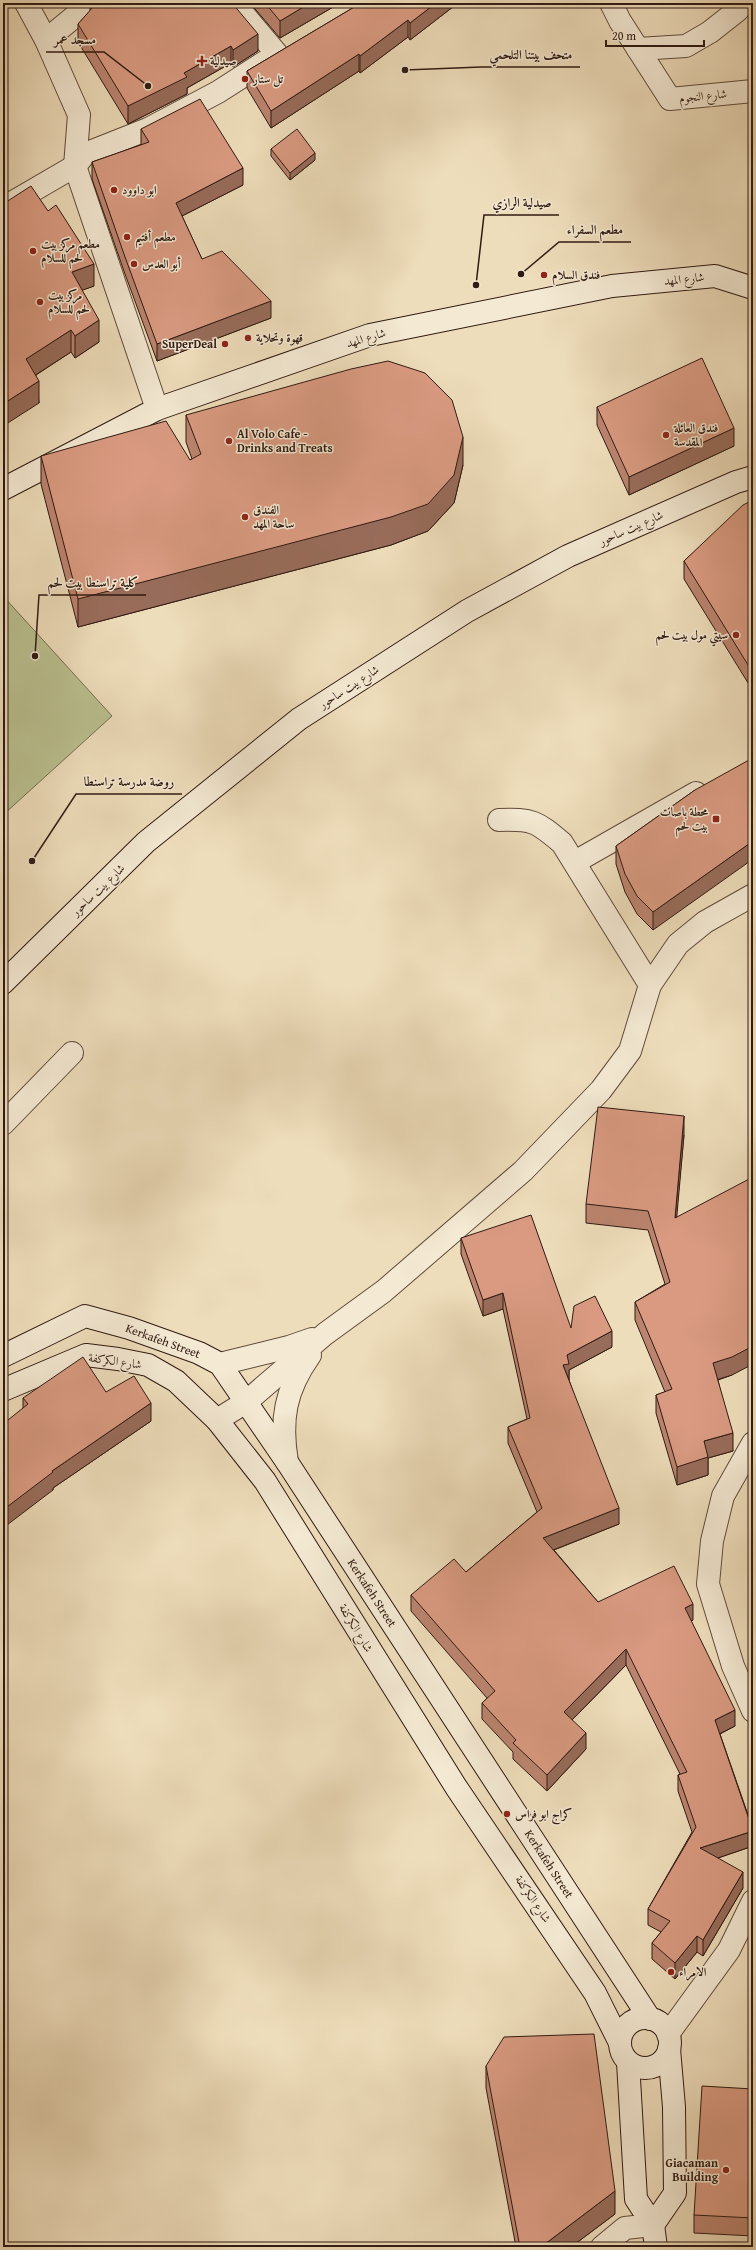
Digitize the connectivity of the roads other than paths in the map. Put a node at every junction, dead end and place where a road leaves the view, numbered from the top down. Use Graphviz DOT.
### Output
graph roads {
  1 [pos="26,3"];
  2 [pos="91,3"];
  3 [pos="234,3"];
  4 [pos="611,3"];
  5 [pos="737,3"];
  6 [pos="46,40"];
  7 [pos="297,42"];
  8 [pos="638,49"];
  9 [pos="277,54"];
  10 [pos="753,90"];
  11 [pos="75,166"];
  12 [pos="3,208"];
  13 [pos="753,288"];
  14 [pos="157,409"];
  15 [pos="753,477"];
  16 [pos="3,489"];
  17 [pos="716,782"];
  18 [pos="499,820"];
  19 [pos="575,862"];
  20 [pos="753,895"];
  21 [pos="3,983"];
  22 [pos="650,985"];
  23 [pos="72,1053"];
  24 [pos="3,1124"];
  25 [pos="325,1334"];
  26 [pos="3,1356"];
  27 [pos="220,1364"];
  28 [pos="3,1390"];
  29 [pos="246,1402"];
  30 [pos="217,1420"];
  31 [pos="753,1443"];
  32 [pos="287,1462"];
  33 [pos="743,1669"];
  34 [pos="753,1711"];
  35 [pos="753,1901"];
  36 [pos="650,2019"];
  37 [pos="669,2042"];
  38 [pos="624,2052"];
  39 [pos="653,2225"];
  40 [pos="602,2247"];
  41 [pos="656,2247"];
  1 -- 6 [label="street"];
  2 -- 6 [label="street"];
  3 -- 9 [label="street"];
  4 -- 8 [label="street, شارع النجوم"];
  5 -- 8 [label="street"];
  6 -- 11 [label="street"];
  7 -- 9 [label="street"];
  8 -- 10 [label="street, شارع النجوم"];
  9 -- 11 [label="street"];
  11 -- 12 [label="street"];
  11 -- 14 [label="street"];
  13 -- 14 [label="street, شارع المهد"];
  14 -- 16 [label="street, شارع المهد"];
  15 -- 21 [label="street, شارع بيت ساحور"];
  17 -- 19 [label="street"];
  18 -- 19 [label="street"];
  19 -- 22 [label="street"];
  20 -- 22 [label="street"];
  22 -- 25 [label="street"];
  23 -- 24 [label="street"];
  25 -- 27 [label="street"];
  25 -- 29 [label="street"];
  25 -- 32 [label="street"];
  26 -- 27 [label="street, Kerkafeh Street"];
  27 -- 29 [label="street, Kerkafeh Street"];
  28 -- 30 [label="street, شارع الكركفة"];
  29 -- 30 [label="street"];
  29 -- 32 [label="street, Kerkafeh Street"];
  30 -- 38 [label="street, شارع الكركفة"];
  31 -- 33 [label="street"];
  32 -- 36 [label="street, Kerkafeh Street"];
  33 -- 34 [label="street"];
  35 -- 37 [label="street"];
  36 -- 37 [label="street"];
  36 -- 38 [label="street"];
  37 -- 38 [label="street"];
  37 -- 39 [label="street"];
  38 -- 39 [label="street, شارع الكركفة"];
  39 -- 40 [label="street"];
  39 -- 41 [label="street, شارع الكركفة"];
}
